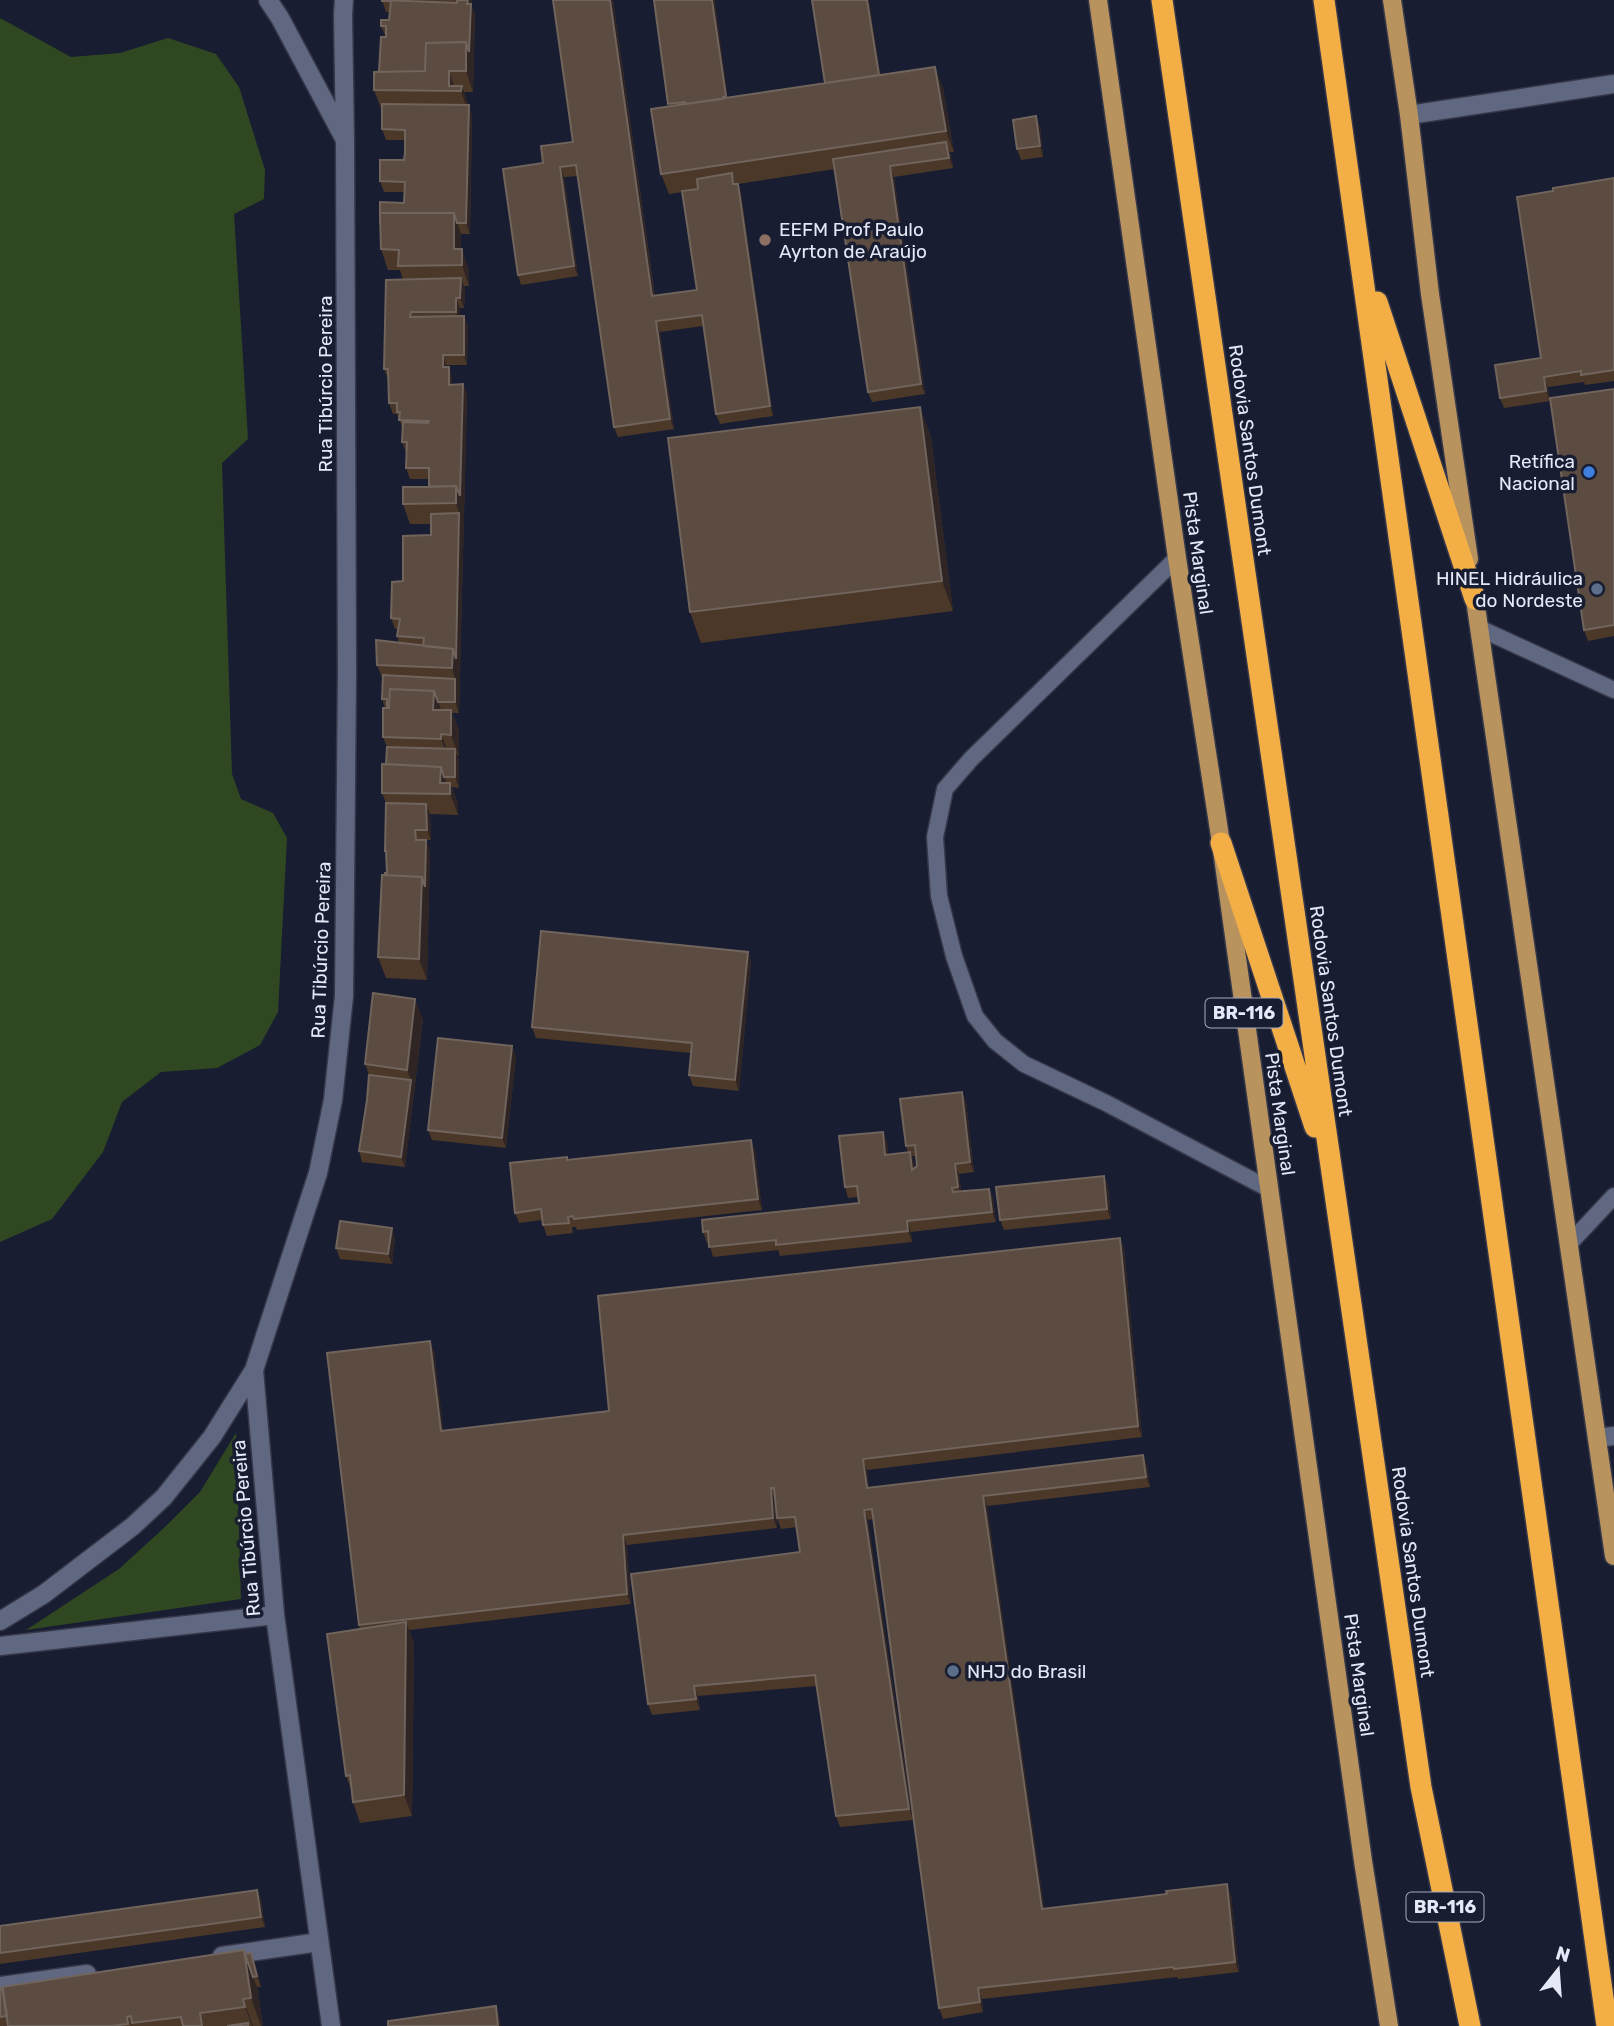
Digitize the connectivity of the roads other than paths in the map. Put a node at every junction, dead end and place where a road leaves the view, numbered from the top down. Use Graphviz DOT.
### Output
graph roads {
  1 [pos="268,0"];
  2 [pos="344,0"];
  3 [pos="1098,0"];
  4 [pos="1162,0"];
  5 [pos="1324,0"];
  6 [pos="1392,0"];
  7 [pos="1614,84"];
  8 [pos="1409,115"];
  9 [pos="345,141"];
  10 [pos="1360,251"];
  11 [pos="1177,558"];
  12 [pos="1475,599"];
  13 [pos="1479,628"];
  14 [pos="1614,690"];
  15 [pos="1220,844"];
  16 [pos="1332,1177"];
  17 [pos="1269,1189"];
  18 [pos="1614,1196"];
  19 [pos="1568,1245"];
  20 [pos="254,1370"];
  21 [pos="1605,1437"];
  22 [pos="1614,1556"];
  23 [pos="275,1615"];
  24 [pos="0,1621"];
  25 [pos="0,1646"];
  26 [pos="318,1935"];
  27 [pos="199,1959"];
  28 [pos="106,1972"];
  29 [pos="0,1986"];
  30 [pos="331,2026"];
  31 [pos="1389,2026"];
  32 [pos="1470,2026"];
  33 [pos="1607,2026"];
  1 -- 9 [label="street"];
  2 -- 9 [label="street, Rua Tibúrcio Pereira"];
  3 -- 11 [label="main road, Pista Marginal / BR-116"];
  4 -- 16 [label="highway, Rodovia Santos Dumont / BR-116"];
  5 -- 10 [label="highway"];
  6 -- 8 [label="main road"];
  7 -- 8 [label="street"];
  8 -- 12 [label="main road"];
  9 -- 20 [label="street, Rua Tibúrcio Pereira"];
  10 -- 12 [label="highway"];
  10 -- 33 [label="highway"];
  11 -- 15 [label="main road, Pista Marginal / BR-116"];
  11 -- 17 [label="lane"];
  12 -- 13 [label="main road"];
  13 -- 14 [label="lane"];
  13 -- 19 [label="main road"];
  15 -- 16 [label="highway"];
  15 -- 17 [label="main road, Pista Marginal / BR-116"];
  16 -- 32 [label="highway, Rodovia Santos Dumont / BR-116"];
  17 -- 31 [label="main road, Pista Marginal / BR-116"];
  18 -- 19 [label="lane"];
  19 -- 21 [label="main road"];
  20 -- 23 [label="street, Rua Tibúrcio Pereira"];
  20 -- 24 [label="street"];
  21 -- 22 [label="main road"];
  23 -- 25 [label="street"];
  23 -- 26 [label="street, Rua Tibúrcio Pereira"];
  26 -- 27 [label="street"];
  26 -- 30 [label="street, Rua Tibúrcio Pereira"];
  28 -- 29 [label="street"];
}
